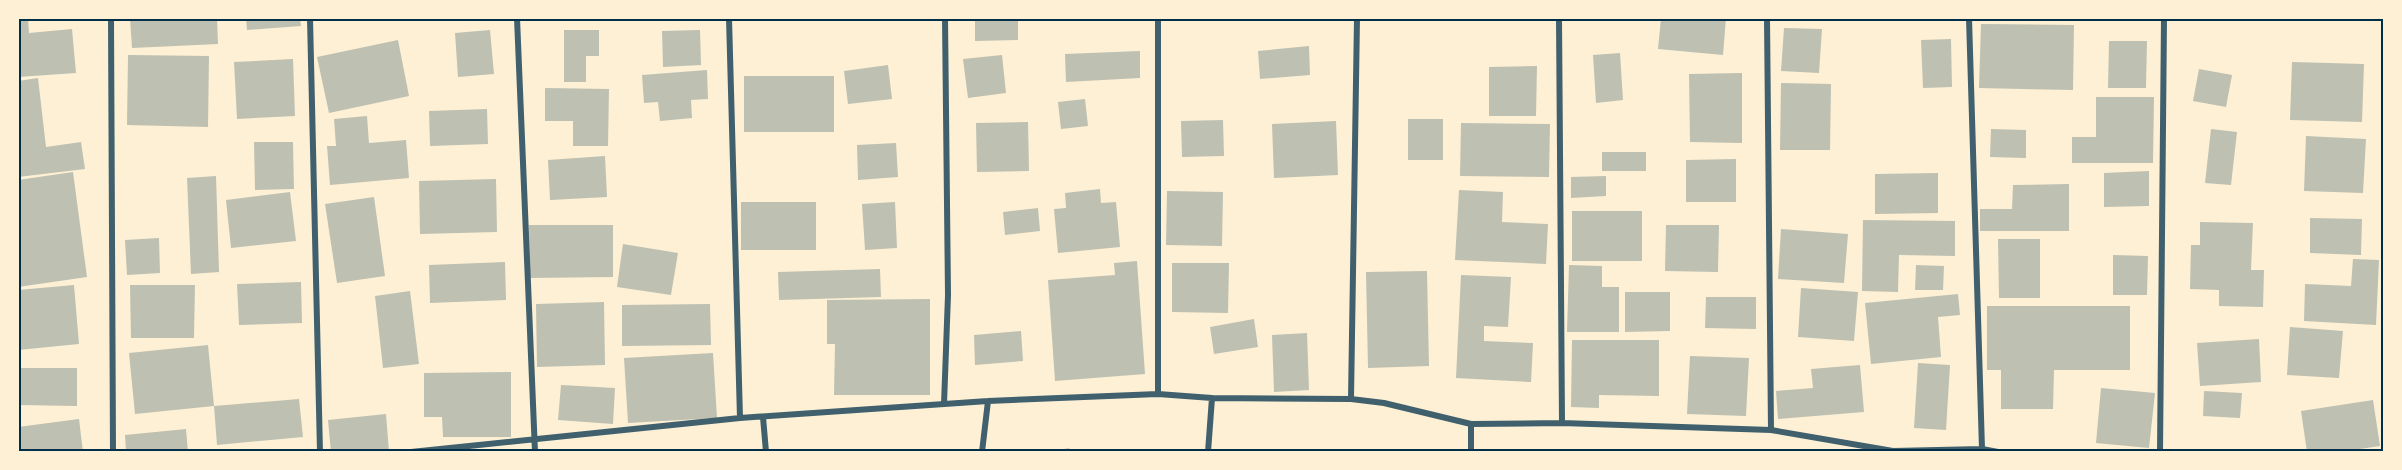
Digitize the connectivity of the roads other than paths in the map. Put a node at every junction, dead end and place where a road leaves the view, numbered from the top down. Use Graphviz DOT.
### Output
graph roads {
  1 [pos="111,18"];
  2 [pos="310,18"];
  3 [pos="518,18"];
  4 [pos="729,18"];
  5 [pos="945,18"];
  6 [pos="1158,18"];
  7 [pos="1356,18"];
  8 [pos="1559,18"];
  9 [pos="1767,18"];
  10 [pos="1969,18"];
  11 [pos="2164,18"];
  12 [pos="1158,394"];
  13 [pos="1212,398"];
  14 [pos="1351,399"];
  15 [pos="988,401"];
  16 [pos="944,404"];
  17 [pos="763,417"];
  18 [pos="740,418"];
  19 [pos="1562,423"];
  20 [pos="1471,424"];
  21 [pos="1771,430"];
  22 [pos="534,439"];
  23 [pos="1982,448"];
  24 [pos="1893,451"];
  25 [pos="113,452"];
  26 [pos="320,452"];
  27 [pos="411,452"];
  28 [pos="534,452"];
  29 [pos="765,452"];
  30 [pos="982,452"];
  31 [pos="1208,452"];
  32 [pos="1471,452"];
  33 [pos="1998,452"];
  34 [pos="2160,452"];
  1 -- 25 [label="street"];
  2 -- 26 [label="street"];
  3 -- 22 [label="street"];
  4 -- 18 [label="street"];
  5 -- 16 [label="street"];
  6 -- 12 [label="street"];
  7 -- 14 [label="street"];
  8 -- 19 [label="street"];
  9 -- 21 [label="street"];
  10 -- 23 [label="street"];
  11 -- 34 [label="street"];
  12 -- 13 [label="street"];
  12 -- 15 [label="street"];
  13 -- 14 [label="street"];
  13 -- 31 [label="street"];
  14 -- 20 [label="street"];
  15 -- 16 [label="street"];
  15 -- 30 [label="street"];
  16 -- 17 [label="street"];
  17 -- 18 [label="street"];
  17 -- 29 [label="street"];
  18 -- 22 [label="street"];
  19 -- 20 [label="street"];
  19 -- 21 [label="street"];
  20 -- 32 [label="street"];
  21 -- 24 [label="street"];
  22 -- 27 [label="street"];
  22 -- 28 [label="street"];
  23 -- 24 [label="street"];
  23 -- 33 [label="street"];
}
